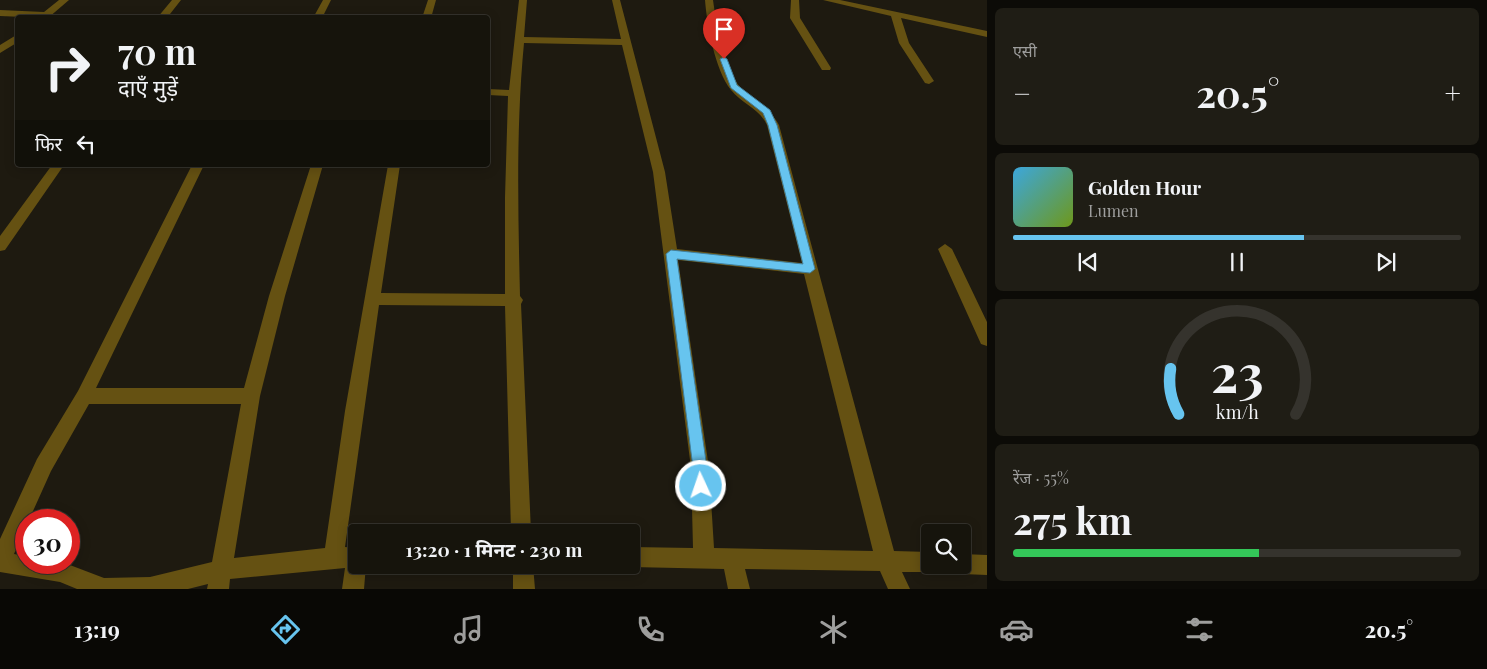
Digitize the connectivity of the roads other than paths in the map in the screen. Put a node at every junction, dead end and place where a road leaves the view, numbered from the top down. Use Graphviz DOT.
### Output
graph roads {
  1 [pos="65,0"];
  2 [pos="177,0"];
  3 [pos="327,0"];
  4 [pos="432,0"];
  5 [pos="523,0"];
  6 [pos="616,0"];
  7 [pos="708,0"];
  8 [pos="795,0"];
  9 [pos="828,0"];
  10 [pos="863,0"];
  11 [pos="0,12"];
  12 [pos="895,14"];
  13 [pos="33,15"];
  14 [pos="45,15"];
  15 [pos="163,15"];
  16 [pos="319,15"];
  17 [pos="427,15"];
  18 [pos="987,25"];
  19 [pos="987,34"];
  20 [pos="15,39"];
  21 [pos="519,40"];
  22 [pos="626,42"];
  23 [pos="0,50"];
  24 [pos="826,68"];
  25 [pos="929,81"];
  26 [pos="490,92"];
  27 [pos="514,93"];
  28 [pos="57,167"];
  29 [pos="197,167"];
  30 [pos="316,167"];
  31 [pos="394,167"];
  32 [pos="0,246"];
  33 [pos="945,249"];
  34 [pos="671,254"];
  35 [pos="810,269"];
  36 [pos="373,300"];
  37 [pos="514,300"];
  38 [pos="987,339"];
  39 [pos="84,396"];
  40 [pos="251,396"];
  41 [pos="521,524"];
  42 [pos="334,557"];
  43 [pos="640,557"];
  44 [pos="348,559"];
  45 [pos="704,559"];
  46 [pos="732,560"];
  47 [pos="886,561"];
  48 [pos="921,562"];
  49 [pos="971,564"];
  50 [pos="987,565"];
  51 [pos="355,574"];
  52 [pos="523,574"];
  53 [pos="220,579"];
  54 [pos="353,589"];
  55 [pos="524,589"];
  56 [pos="739,589"];
  57 [pos="899,589"];
  1 -- 14 [label="street"];
  2 -- 15 [label="street"];
  3 -- 16 [label="street"];
  4 -- 17 [label="street"];
  5 -- 21 [label="street"];
  6 -- 22 [label="street"];
  7 -- 35 [label="street"];
  8 -- 24 [label="street"];
  9 -- 12 [label="street"];
  10 -- 18 [label="street"];
  11 -- 13 [label="street"];
  12 -- 19 [label="street"];
  12 -- 25 [label="street"];
  20 -- 23 [label="street"];
  21 -- 22 [label="street"];
  21 -- 27 [label="street"];
  22 -- 34 [label="street"];
  26 -- 27 [label="street"];
  27 -- 37 [label="street"];
  28 -- 32 [label="street"];
  29 -- 39 [label="street"];
  30 -- 40 [label="street"];
  31 -- 36 [label="street"];
  33 -- 38 [label="street"];
  34 -- 35 [label="street"];
  34 -- 45 [label="street"];
  35 -- 47 [label="street"];
  36 -- 37 [label="street"];
  36 -- 42 [label="street"];
  37 -- 41 [label="street"];
  39 -- 40 [label="street"];
  39 -- 53 [label="street"];
  40 -- 53 [label="street"];
  42 -- 44 [label="street"];
  42 -- 53 [label="street"];
  43 -- 45 [label="street"];
  45 -- 46 [label="street"];
  46 -- 47 [label="street"];
  46 -- 56 [label="street"];
  47 -- 48 [label="street"];
  47 -- 57 [label="street"];
  49 -- 50 [label="street"];
  51 -- 54 [label="street"];
  52 -- 55 [label="street"];
}
